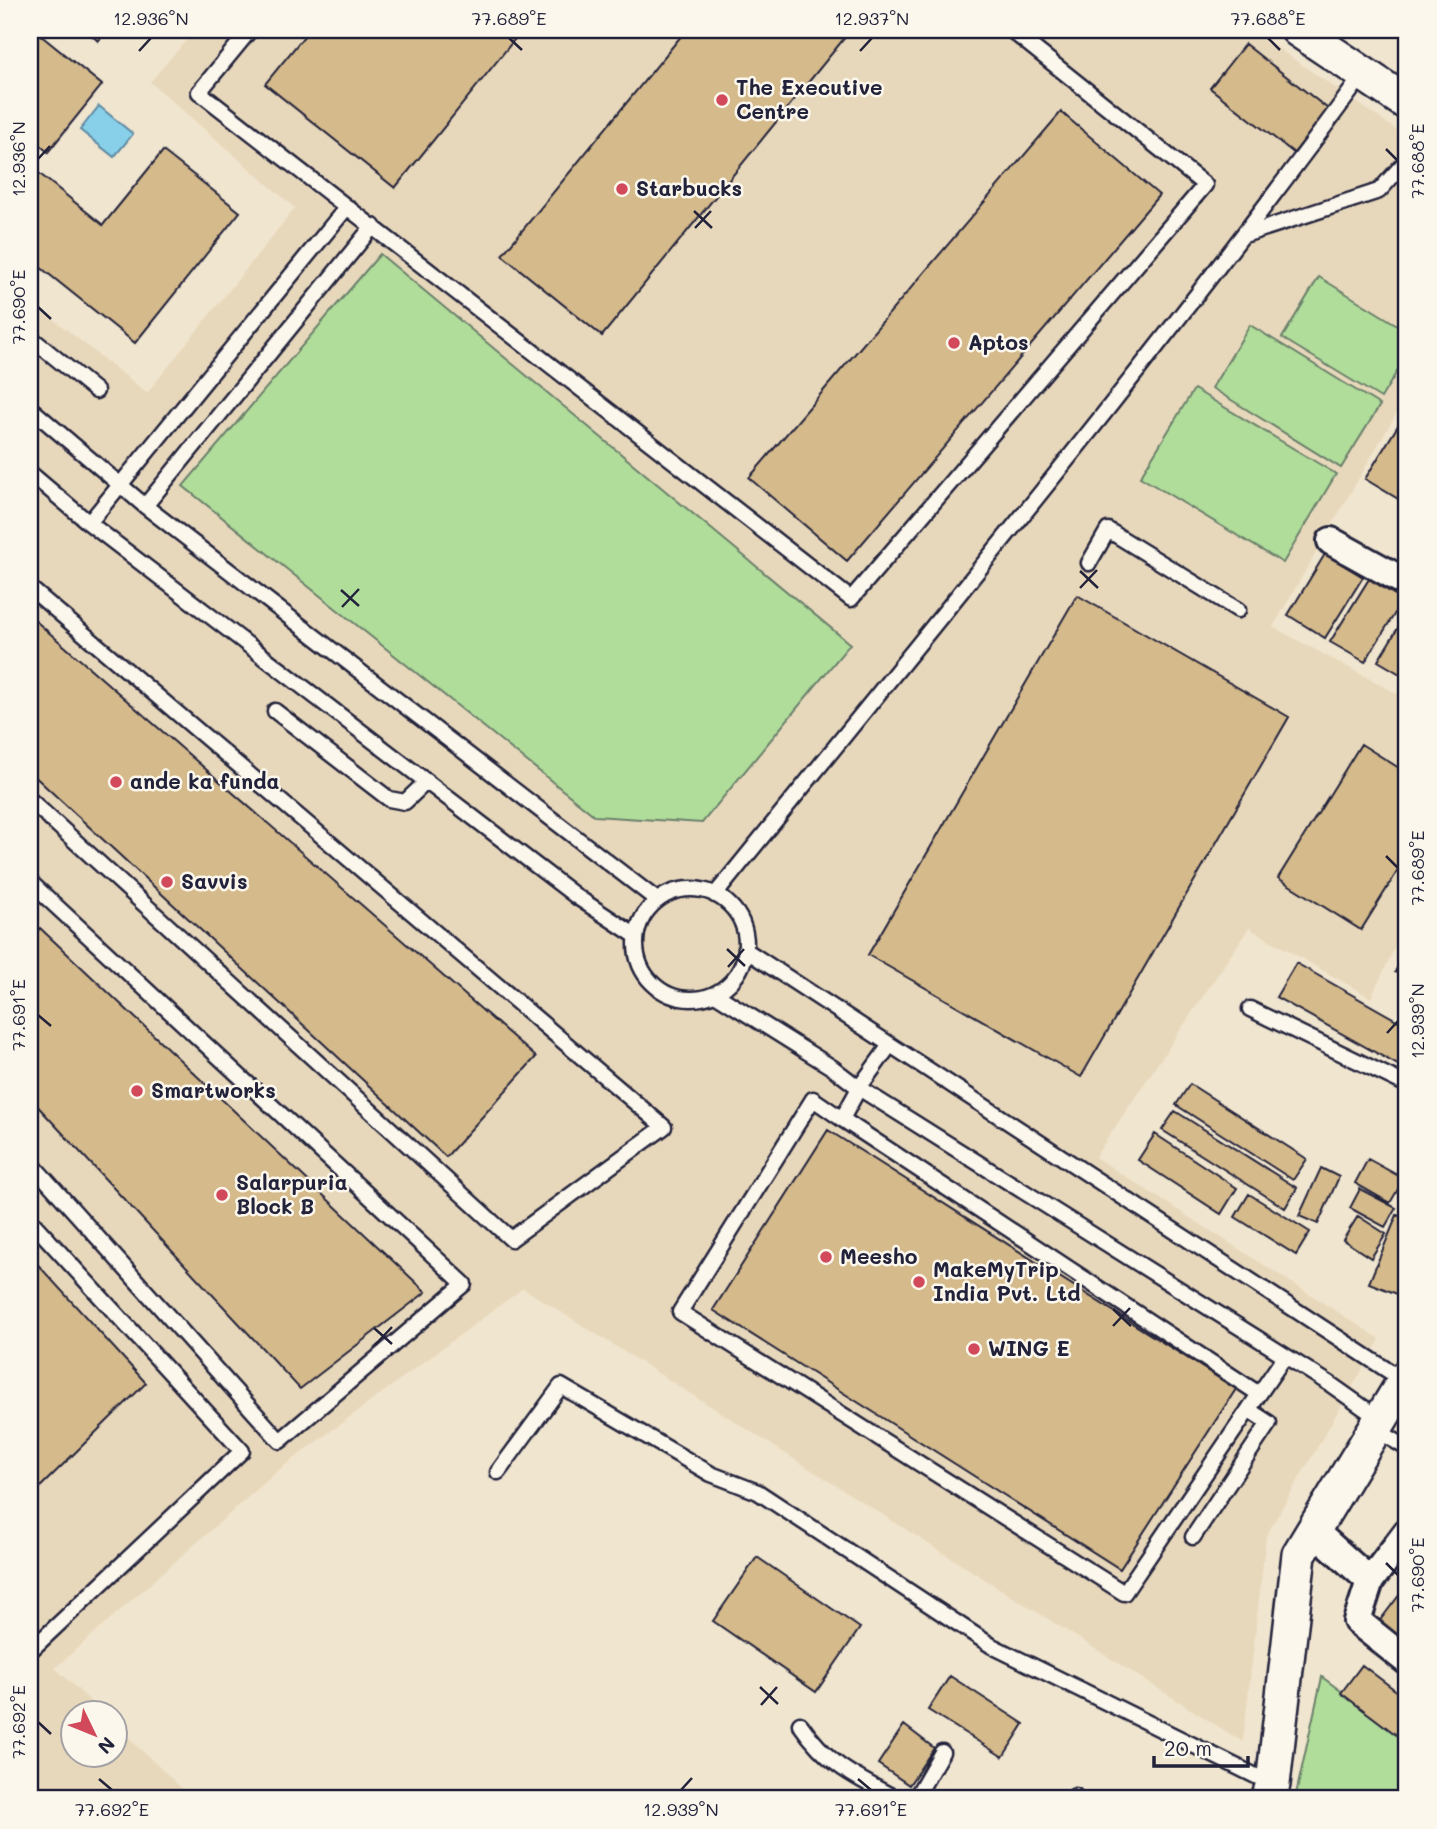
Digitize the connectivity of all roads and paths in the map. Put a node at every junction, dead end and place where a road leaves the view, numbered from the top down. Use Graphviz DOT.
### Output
graph roads {
  1 [pos="250,30"];
  2 [pos="1011,30"];
  3 [pos="1298,30"];
  4 [pos="1364,73"];
  5 [pos="1407,103"];
  6 [pos="1407,160"];
  7 [pos="346,207"];
  8 [pos="373,226"];
  9 [pos="1242,235"];
  10 [pos="30,337"];
  11 [pos="96,391"];
  12 [pos="30,408"];
  13 [pos="30,473"];
  14 [pos="119,484"];
  15 [pos="145,506"];
  16 [pos="89,523"];
  17 [pos="1331,541"];
  18 [pos="1089,563"];
  19 [pos="1407,583"];
  20 [pos="30,588"];
  21 [pos="1238,610"];
  22 [pos="275,711"];
  23 [pos="426,781"];
  24 [pos="30,800"];
  25 [pos="30,882"];
  26 [pos="715,895"];
  27 [pos="657,900"];
  28 [pos="636,936"];
  29 [pos="747,951"];
  30 [pos="715,994"];
  31 [pos="1250,1009"];
  32 [pos="890,1045"];
  33 [pos="1407,1085"];
  34 [pos="859,1088"];
  35 [pos="842,1119"];
  36 [pos="30,1163"];
  37 [pos="30,1220"];
  38 [pos="1285,1356"];
  39 [pos="1406,1378"];
  40 [pos="1259,1394"];
  41 [pos="1249,1410"];
  42 [pos="1378,1425"];
  43 [pos="1407,1448"];
  44 [pos="498,1472"];
  45 [pos="1313,1530"];
  46 [pos="1407,1532"];
  47 [pos="1193,1537"];
  48 [pos="1370,1581"];
  49 [pos="30,1651"];
  50 [pos="1407,1661"];
  51 [pos="800,1724"];
  52 [pos="942,1752"];
  53 [pos="1271,1792"];
  54 [pos="897,1799"];
  55 [pos="915,1799"];
  1 -- 7 [label="lane"];
  2 -- 8 [label="lane"];
  3 -- 4 [label="street"];
  4 -- 5 [label="street"];
  4 -- 9 [label="lane"];
  6 -- 9 [label="lane"];
  7 -- 8 [label="lane"];
  7 -- 14 [label="lane"];
  8 -- 15 [label="lane"];
  9 -- 26 [label="lane"];
  10 -- 11 [label="lane"];
  12 -- 14 [label="lane"];
  13 -- 16 [label="lane"];
  14 -- 15 [label="lane"];
  14 -- 16 [label="lane"];
  15 -- 27 [label="lane"];
  16 -- 23 [label="lane"];
  17 -- 19 [label="street"];
  18 -- 21 [label="lane"];
  20 -- 24 [label="lane"];
  22 -- 23 [label="lane"];
  23 -- 28 [label="lane"];
  25 -- 36 [label="lane"];
  26 -- 27 [label="lane"];
  26 -- 29 [label="lane"];
  27 -- 28 [label="lane"];
  28 -- 30 [label="lane"];
  29 -- 30 [label="lane"];
  29 -- 32 [label="lane"];
  30 -- 34 [label="lane"];
  31 -- 33 [label="lane"];
  32 -- 34 [label="lane"];
  32 -- 39 [label="lane"];
  34 -- 35 [label="lane"];
  34 -- 38 [label="lane"];
  35 -- 40 [label="lane"];
  35 -- 41 [label="lane"];
  37 -- 49 [label="lane"];
  38 -- 40 [label="lane"];
  38 -- 42 [label="lane"];
  39 -- 42 [label="street"];
  40 -- 41 [label="lane"];
  41 -- 47 [label="lane"];
  42 -- 43 [label="lane"];
  42 -- 45 [label="street"];
  44 -- 53 [label="lane"];
  45 -- 48 [label="street"];
  45 -- 53 [label="street"];
  46 -- 48 [label="street"];
  48 -- 50 [label="street"];
  51 -- 54 [label="lane"];
  52 -- 55 [label="lane"];
}
